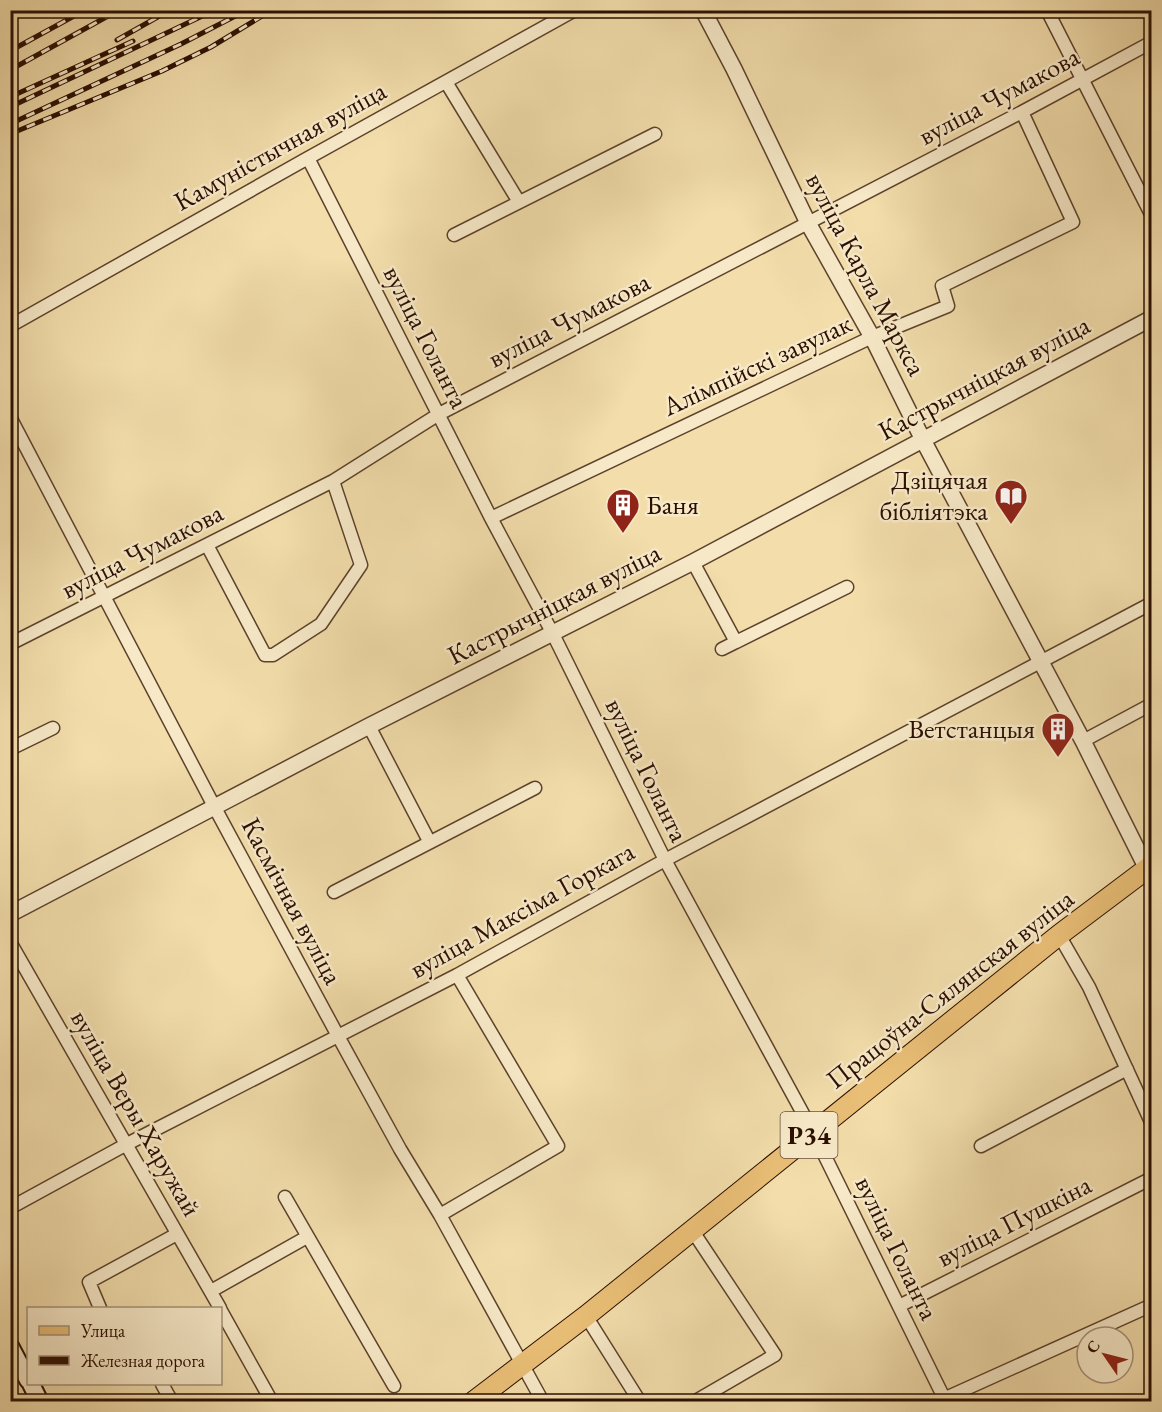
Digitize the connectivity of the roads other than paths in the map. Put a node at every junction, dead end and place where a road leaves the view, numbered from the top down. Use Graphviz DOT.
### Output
graph roads {
  1 [pos="575,10"];
  2 [pos="703,10"];
  3 [pos="1047,10"];
  4 [pos="1152,42"];
  5 [pos="1081,79"];
  6 [pos="446,82"];
  7 [pos="1022,112"];
  8 [pos="655,134"];
  9 [pos="308,158"];
  10 [pos="519,202"];
  11 [pos="1152,216"];
  12 [pos="808,223"];
  13 [pos="454,235"];
  14 [pos="1152,318"];
  15 [pos="10,326"];
  16 [pos="873,337"];
  17 [pos="439,414"];
  18 [pos="10,417"];
  19 [pos="922,440"];
  20 [pos="333,481"];
  21 [pos="491,518"];
  22 [pos="207,545"];
  23 [pos="693,562"];
  24 [pos="847,587"];
  25 [pos="105,596"];
  26 [pos="1152,603"];
  27 [pos="553,634"];
  28 [pos="736,642"];
  29 [pos="10,644"];
  30 [pos="722,649"];
  31 [pos="1041,662"];
  32 [pos="1152,704"];
  33 [pos="369,726"];
  34 [pos="53,728"];
  35 [pos="1083,741"];
  36 [pos="10,749"];
  37 [pos="535,788"];
  38 [pos="215,808"];
  39 [pos="429,841"];
  40 [pos="664,860"];
  41 [pos="1150,871"];
  42 [pos="334,892"];
  43 [pos="10,914"];
  44 [pos="1059,935"];
  45 [pos="10,942"];
  46 [pos="457,975"];
  47 [pos="338,1036"];
  48 [pos="1127,1069"];
  49 [pos="1152,1124"];
  50 [pos="813,1132"];
  51 [pos="127,1144"];
  52 [pos="981,1146"];
  53 [pos="1152,1178"];
  54 [pos="285,1197"];
  55 [pos="10,1208"];
  56 [pos="440,1215"];
  57 [pos="692,1230"];
  58 [pos="177,1234"];
  59 [pos="307,1237"];
  60 [pos="211,1291"];
  61 [pos="1152,1305"];
  62 [pos="899,1306"];
  63 [pos="100,1307"];
  64 [pos="219,1307"];
  65 [pos="222,1313"];
  66 [pos="586,1316"];
  67 [pos="10,1346"];
  68 [pos="522,1365"];
  69 [pos="27,1377"];
  70 [pos="32,1385"];
  71 [pos="163,1385"];
  72 [pos="394,1386"];
  73 [pos="943,1400"];
  74 [pos="40,1401"];
  75 [pos="172,1401"];
  76 [pos="272,1401"];
  77 [pos="473,1401"];
  78 [pos="543,1401"];
  79 [pos="640,1401"];
  80 [pos="694,1401"];
  1 -- 6 [label="street, Камуністычная вуліца"];
  2 -- 12 [label="street, вуліца Карла Маркса"];
  3 -- 5 [label="street"];
  4 -- 5 [label="street, вуліца Чумакова"];
  5 -- 7 [label="street, вуліца Чумакова"];
  5 -- 11 [label="street"];
  6 -- 9 [label="street, Камуністычная вуліца"];
  6 -- 10 [label="street"];
  7 -- 12 [label="street, вуліца Чумакова"];
  7 -- 16 [label="street, Алімпійскі завулак"];
  8 -- 10 [label="street"];
  9 -- 15 [label="street, Камуністычная вуліца"];
  9 -- 17 [label="street, вуліца Голанта"];
  10 -- 13 [label="street"];
  12 -- 16 [label="street, вуліца Карла Маркса"];
  12 -- 17 [label="street, вуліца Чумакова"];
  14 -- 19 [label="street, Кастрычніцкая вуліца"];
  16 -- 19 [label="street, вуліца Карла Маркса"];
  16 -- 21 [label="street, Алімпійскі завулак"];
  17 -- 20 [label="street, вуліца Чумакова"];
  17 -- 21 [label="street, вуліца Голанта"];
  18 -- 25 [label="street, Касмічная вуліца"];
  19 -- 23 [label="street, Кастрычніцкая вуліца"];
  19 -- 31 [label="street, вуліца Карла Маркса"];
  20 -- 22 [label="street, вуліца Чумакова"];
  20 -- 22 [label="street"];
  21 -- 27 [label="street, вуліца Голанта"];
  22 -- 25 [label="street, вуліца Чумакова"];
  23 -- 27 [label="street, Кастрычніцкая вуліца"];
  23 -- 28 [label="street"];
  24 -- 28 [label="street"];
  25 -- 29 [label="street, вуліца Чумакова"];
  25 -- 38 [label="street, Касмічная вуліца"];
  26 -- 31 [label="street, вуліца Максіма Горкага"];
  27 -- 33 [label="street, Кастрычніцкая вуліца"];
  27 -- 40 [label="street, вуліца Голанта"];
  28 -- 30 [label="street"];
  31 -- 35 [label="street, вуліца Карла Маркса"];
  31 -- 40 [label="street, вуліца Максіма Горкага"];
  32 -- 35 [label="street"];
  33 -- 38 [label="street, Кастрычніцкая вуліца"];
  33 -- 39 [label="street"];
  34 -- 36 [label="street"];
  35 -- 41 [label="street, вуліца Карла Маркса"];
  37 -- 39 [label="street"];
  38 -- 43 [label="street, Кастрычніцкая вуліца"];
  38 -- 47 [label="street, Касмічная вуліца"];
  39 -- 42 [label="street"];
  40 -- 46 [label="street, вуліца Максіма Горкага"];
  40 -- 50 [label="street, вуліца Голанта"];
  41 -- 44 [label="main road, Працоўна-Сялянская вуліца / Р34"];
  44 -- 48 [label="street"];
  44 -- 50 [label="main road, Працоўна-Сялянская вуліца / Р34"];
  45 -- 51 [label="street, вуліца Веры Харужай"];
  46 -- 47 [label="street, вуліца Максіма Горкага"];
  46 -- 56 [label="street"];
  47 -- 51 [label="street, вуліца Максіма Горкага"];
  47 -- 56 [label="street, Касмічная вуліца"];
  48 -- 49 [label="street"];
  48 -- 52 [label="street"];
  50 -- 57 [label="main road, Працоўна-Сялянская вуліца / Р34"];
  50 -- 62 [label="street, вуліца Голанта"];
  51 -- 55 [label="street, вуліца Максіма Горкага"];
  51 -- 58 [label="street, вуліца Веры Харужай"];
  53 -- 62 [label="street, вуліца Пушкіна"];
  54 -- 59 [label="street"];
  56 -- 68 [label="street, Касмічная вуліца"];
  57 -- 66 [label="main road, Працоўна-Сялянская вуліца / Р34"];
  57 -- 80 [label="street"];
  58 -- 60 [label="street, вуліца Веры Харужай"];
  58 -- 63 [label="street"];
  59 -- 60 [label="street"];
  59 -- 72 [label="street"];
  60 -- 64 [label="street, вуліца Веры Харужай"];
  61 -- 73 [label="street"];
  62 -- 73 [label="street, вуліца Голанта"];
  65 -- 76 [label="street, вуліца Веры Харужай"];
  66 -- 68 [label="main road, Працоўна-Сялянская вуліца / Р34"];
  66 -- 79 [label="street"];
  67 -- 69 [label="main road"];
  68 -- 77 [label="main road, Працоўна-Сялянская вуліца / Р34"];
  68 -- 78 [label="street, Касмічная вуліца"];
  70 -- 74 [label="main road"];
  71 -- 75 [label="street"];
}
